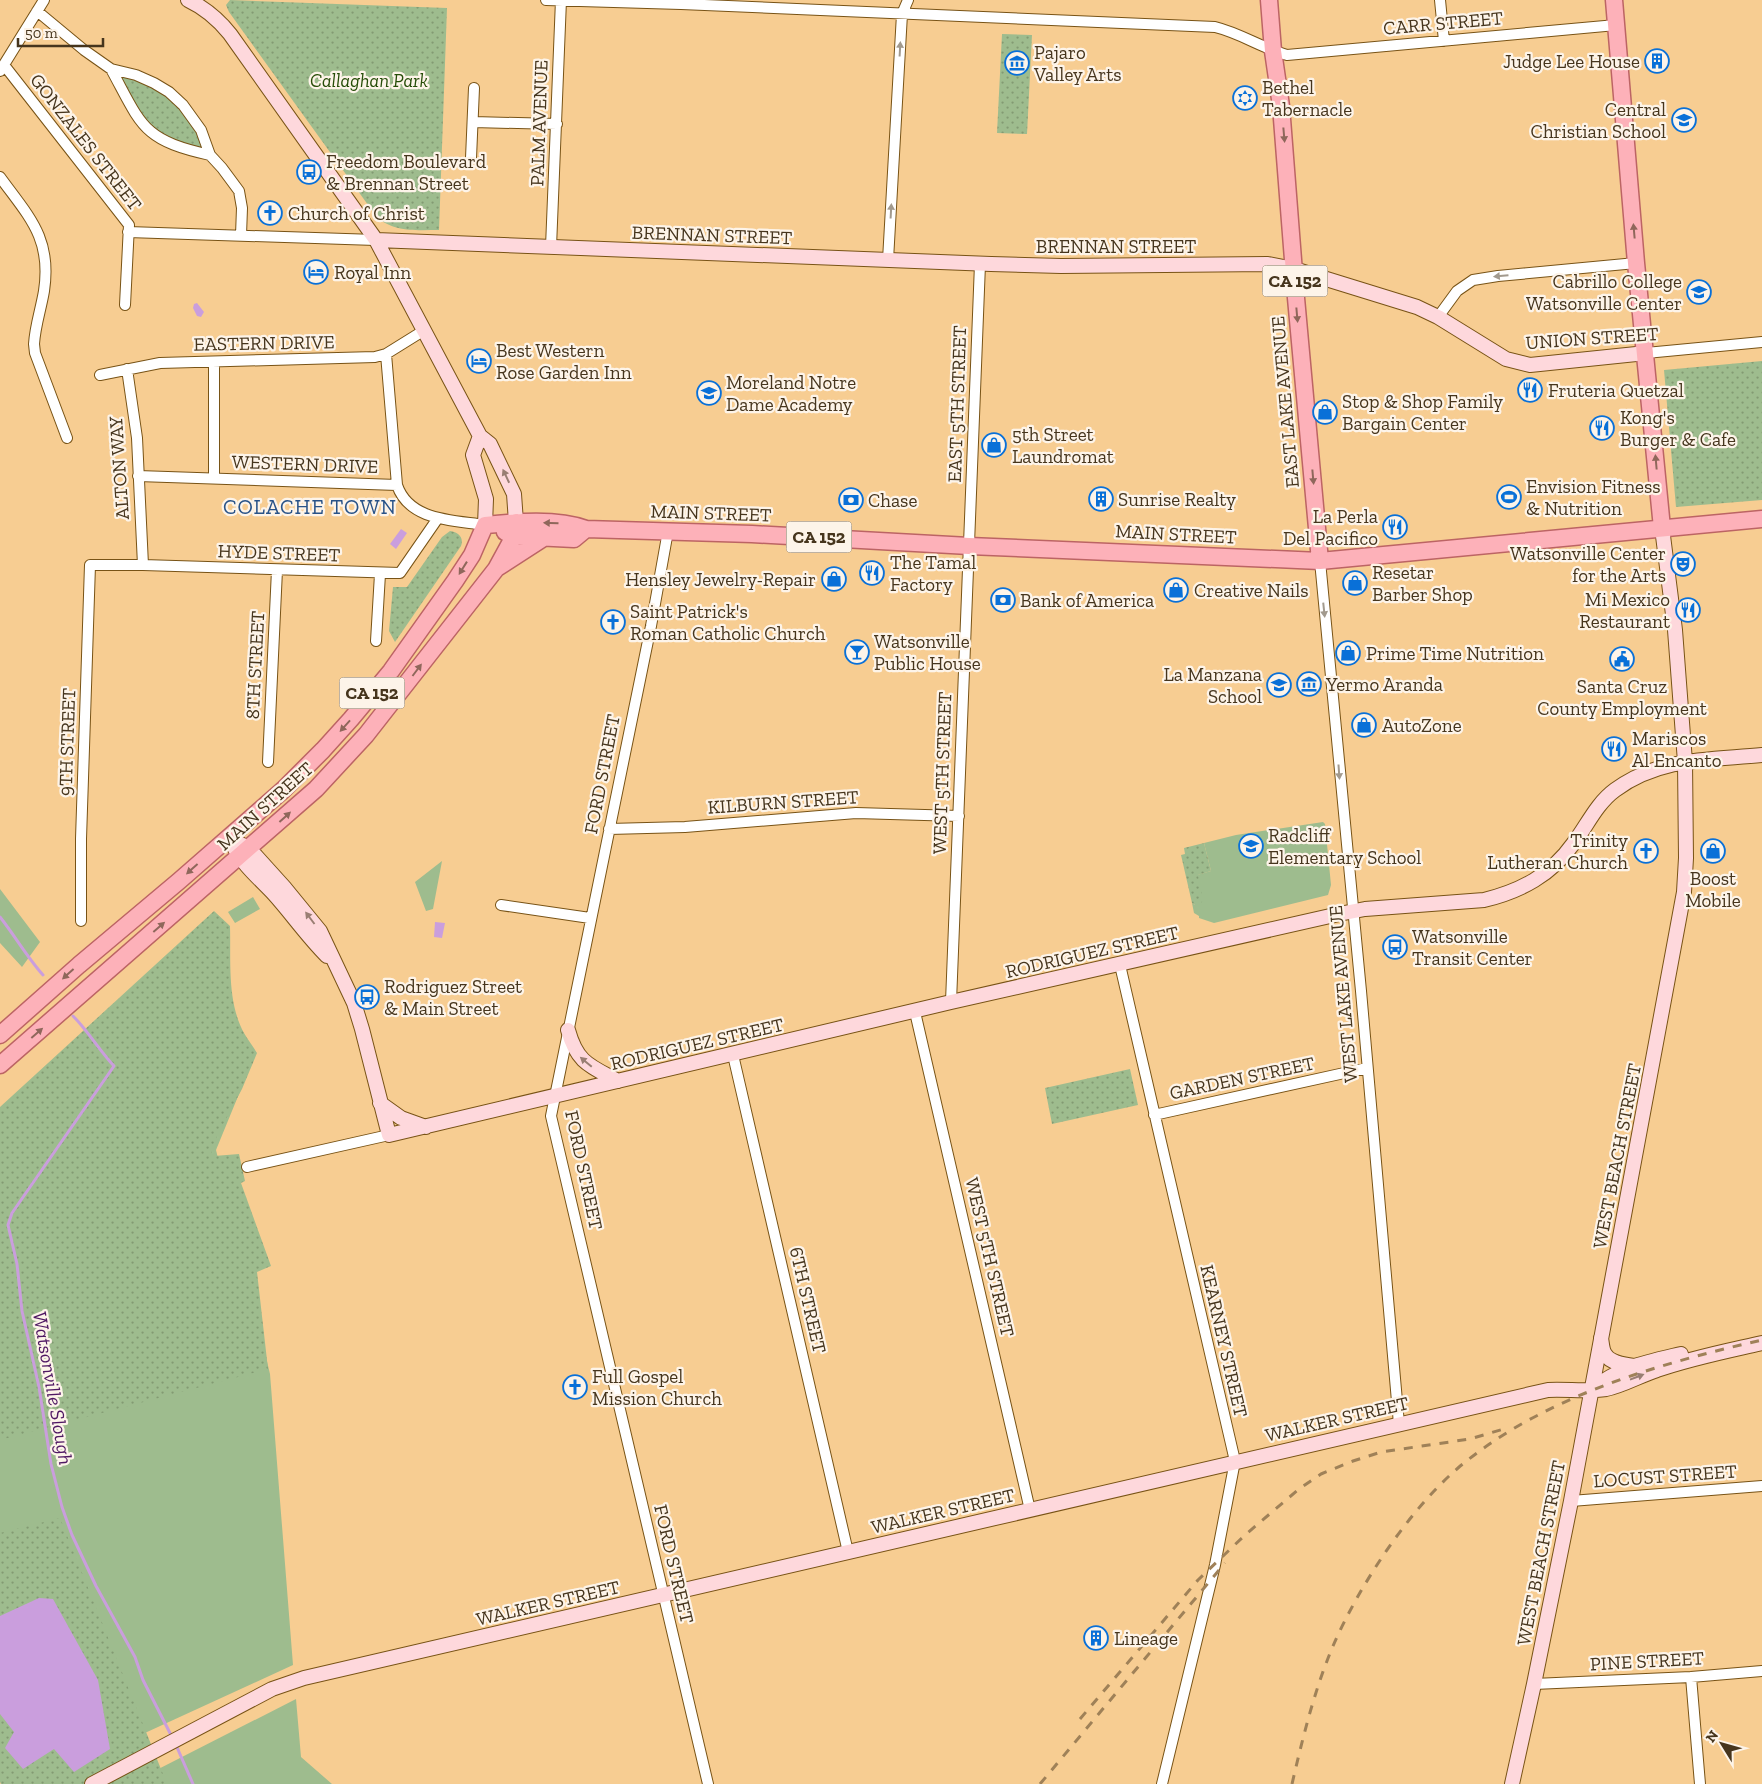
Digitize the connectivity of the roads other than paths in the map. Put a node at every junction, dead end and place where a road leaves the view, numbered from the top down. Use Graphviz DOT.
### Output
graph roads {
  1 [pos="44,0"];
  2 [pos="188,0"];
  3 [pos="546,0"];
  4 [pos="561,0"];
  5 [pos="908,0"];
  6 [pos="1269,0"];
  7 [pos="1440,0"];
  8 [pos="1614,0"];
  9 [pos="207,4"];
  10 [pos="37,11"];
  11 [pos="902,14"];
  12 [pos="1616,24"];
  13 [pos="1444,41"];
  14 [pos="1274,51"];
  15 [pos="2,68"];
  16 [pos="111,69"];
  17 [pos="474,88"];
  18 [pos="473,122"];
  19 [pos="557,124"];
  20 [pos="210,155"];
  21 [pos="471,158"];
  22 [pos="0,177"];
  23 [pos="128,232"];
  24 [pos="241,235"];
  25 [pos="376,240"];
  26 [pos="551,247"];
  27 [pos="888,260"];
  28 [pos="1636,263"];
  29 [pos="980,264"];
  30 [pos="1294,269"];
  31 [pos="124,305"];
  32 [pos="1438,317"];
  33 [pos="423,330"];
  34 [pos="1762,342"];
  35 [pos="1646,353"];
  36 [pos="386,354"];
  37 [pos="214,362"];
  38 [pos="127,369"];
  39 [pos="100,375"];
  40 [pos="480,436"];
  41 [pos="67,438"];
  42 [pos="138,476"];
  43 [pos="214,478"];
  44 [pos="397,485"];
  45 [pos="438,518"];
  46 [pos="1762,519"];
  47 [pos="485,525"];
  48 [pos="586,528"];
  49 [pos="1662,528"];
  50 [pos="515,529"];
  51 [pos="668,531"];
  52 [pos="546,537"];
  53 [pos="970,546"];
  54 [pos="1320,561"];
  55 [pos="90,565"];
  56 [pos="143,565"];
  57 [pos="496,569"];
  58 [pos="277,570"];
  59 [pos="380,574"];
  60 [pos="376,641"];
  61 [pos="1762,755"];
  62 [pos="268,762"];
  63 [pos="1685,762"];
  64 [pos="959,816"];
  65 [pos="609,829"];
  66 [pos="229,837"];
  67 [pos="244,853"];
  68 [pos="501,905"];
  69 [pos="1352,912"];
  70 [pos="590,918"];
  71 [pos="81,921"];
  72 [pos="1120,964"];
  73 [pos="952,1002"];
  74 [pos="915,1012"];
  75 [pos="568,1030"];
  76 [pos="0,1035"];
  77 [pos="733,1055"];
  78 [pos="0,1066"];
  79 [pos="1367,1068"];
  80 [pos="618,1081"];
  81 [pos="554,1096"];
  82 [pos="380,1103"];
  83 [pos="1154,1115"];
  84 [pos="426,1127"];
  85 [pos="389,1135"];
  86 [pos="247,1167"];
  87 [pos="1762,1335"];
  88 [pos="1601,1338"];
  89 [pos="1762,1343"];
  90 [pos="1634,1366"];
  91 [pos="1591,1391"];
  92 [pos="1399,1424"];
  93 [pos="1235,1461"];
  94 [pos="1762,1486"];
  95 [pos="1571,1501"];
  96 [pos="1030,1510"];
  97 [pos="848,1552"];
  98 [pos="664,1596"];
  99 [pos="1762,1671"];
  100 [pos="1691,1677"];
  101 [pos="1534,1684"];
  102 [pos="92,1784"];
  103 [pos="708,1784"];
  104 [pos="1162,1784"];
  105 [pos="1512,1784"];
  106 [pos="1700,1784"];
  1 -- 10 [label="street"];
  2 -- 9 [label="main road"];
  3 -- 4 [label="street, CARR STREET"];
  4 -- 11 [label="street, CARR STREET"];
  4 -- 19 [label="street, PALM AVENUE"];
  5 -- 11 [label="street"];
  6 -- 14 [label="main road, EAST LAKE AVENUE / CA 152"];
  7 -- 13 [label="street"];
  8 -- 12 [label="main road"];
  9 -- 25 [label="main road"];
  10 -- 15 [label="street"];
  10 -- 16 [label="street"];
  11 -- 14 [label="street, CARR STREET"];
  27 -- 11 [label="street, one-way"];
  12 -- 13 [label="street, CARR STREET"];
  28 -- 12 [label="main road, one-way"];
  13 -- 14 [label="street, CARR STREET"];
  14 -- 30 [label="main road, EAST LAKE AVENUE / CA 152, one-way"];
  15 -- 23 [label="street, GONZALES STREET"];
  16 -- 20 [label="street"];
  16 -- 20 [label="street"];
  17 -- 18 [label="street"];
  18 -- 19 [label="street"];
  18 -- 21 [label="street"];
  19 -- 26 [label="street, PALM AVENUE"];
  20 -- 24 [label="street"];
  22 -- 41 [label="street"];
  23 -- 24 [label="street, BRENNAN STREET"];
  23 -- 31 [label="street, GONZALES STREET"];
  24 -- 25 [label="street, BRENNAN STREET"];
  25 -- 26 [label="main road, BRENNAN STREET"];
  25 -- 33 [label="main road"];
  26 -- 27 [label="main road, BRENNAN STREET"];
  27 -- 29 [label="main road, BRENNAN STREET"];
  28 -- 32 [label="street, one-way"];
  28 -- 35 [label="main road"];
  29 -- 30 [label="main road, BRENNAN STREET"];
  29 -- 53 [label="street, EAST 5TH STREET"];
  30 -- 32 [label="main road, UNION STREET"];
  30 -- 54 [label="main road, EAST LAKE AVENUE / CA 152, one-way"];
  32 -- 35 [label="main road, UNION STREET"];
  33 -- 36 [label="street, EASTERN DRIVE"];
  33 -- 40 [label="main road"];
  34 -- 35 [label="street, UNION STREET"];
  49 -- 35 [label="main road, one-way"];
  36 -- 37 [label="street, EASTERN DRIVE"];
  36 -- 44 [label="street"];
  37 -- 38 [label="street, EASTERN DRIVE"];
  37 -- 43 [label="street"];
  38 -- 39 [label="street, EASTERN DRIVE"];
  38 -- 42 [label="street, ALTON WAY"];
  40 -- 47 [label="main road"];
  50 -- 40 [label="main road, one-way"];
  42 -- 43 [label="street, WESTERN DRIVE"];
  42 -- 56 [label="street, ALTON WAY"];
  43 -- 44 [label="street, WESTERN DRIVE"];
  44 -- 45 [label="street, WESTERN DRIVE"];
  45 -- 47 [label="street, WESTERN DRIVE"];
  45 -- 59 [label="street, HYDE STREET"];
  46 -- 49 [label="main road, MAIN STREET"];
  47 -- 50 [label="main road, MAIN STREET / CA 152"];
  47 -- 66 [label="main road, MAIN STREET / CA 152, one-way"];
  48 -- 50 [label="main road, MAIN STREET / CA 152, one-way"];
  48 -- 51 [label="main road, MAIN STREET / CA 152"];
  48 -- 52 [label="main road, MAIN STREET / CA 152"];
  49 -- 54 [label="main road, MAIN STREET / CA 152"];
  49 -- 63 [label="main road, WEST BEACH STREET"];
  50 -- 52 [label="main road, MAIN STREET / CA 152"];
  50 -- 57 [label="main road, MAIN STREET / CA 152"];
  51 -- 53 [label="main road, MAIN STREET / CA 152"];
  51 -- 65 [label="street, FORD STREET"];
  52 -- 57 [label="main road"];
  53 -- 54 [label="main road, MAIN STREET / CA 152"];
  53 -- 64 [label="street, WEST 5TH STREET"];
  54 -- 69 [label="street, WEST LAKE AVENUE, one-way"];
  55 -- 56 [label="street, HYDE STREET"];
  55 -- 71 [label="street, 9TH STREET"];
  56 -- 58 [label="street, HYDE STREET"];
  67 -- 57 [label="main road, MAIN STREET / CA 152, one-way"];
  58 -- 59 [label="street, HYDE STREET"];
  58 -- 62 [label="street, 8TH STREET"];
  59 -- 60 [label="street"];
  61 -- 63 [label="main road, RODRIGUEZ STREET"];
  63 -- 69 [label="main road, RODRIGUEZ STREET"];
  63 -- 88 [label="main road, WEST BEACH STREET"];
  64 -- 65 [label="street, KILBURN STREET"];
  64 -- 73 [label="street, WEST 5TH STREET"];
  65 -- 70 [label="street, FORD STREET"];
  66 -- 67 [label="main road"];
  66 -- 76 [label="main road, MAIN STREET / CA 152, one-way"];
  78 -- 67 [label="main road, MAIN STREET / CA 152, one-way"];
  67 -- 82 [label="main road"];
  68 -- 70 [label="street"];
  69 -- 72 [label="main road, RODRIGUEZ STREET"];
  69 -- 79 [label="street, WEST LAKE AVENUE"];
  70 -- 75 [label="street, FORD STREET"];
  72 -- 73 [label="main road, RODRIGUEZ STREET"];
  72 -- 83 [label="street, KEARNEY STREET"];
  73 -- 74 [label="main road, RODRIGUEZ STREET"];
  74 -- 77 [label="main road, RODRIGUEZ STREET"];
  74 -- 96 [label="street, WEST 5TH STREET"];
  80 -- 75 [label="main road, one-way"];
  75 -- 81 [label="street, FORD STREET"];
  77 -- 80 [label="main road, RODRIGUEZ STREET"];
  77 -- 97 [label="street, 6TH STREET"];
  79 -- 83 [label="street, GARDEN STREET"];
  79 -- 92 [label="street, WEST LAKE AVENUE"];
  80 -- 81 [label="main road, RODRIGUEZ STREET"];
  81 -- 84 [label="main road, RODRIGUEZ STREET"];
  81 -- 98 [label="street, FORD STREET"];
  82 -- 84 [label="main road"];
  82 -- 85 [label="main road"];
  83 -- 93 [label="street, KEARNEY STREET"];
  84 -- 85 [label="main road, RODRIGUEZ STREET"];
  85 -- 86 [label="street, RODRIGUEZ STREET"];
  87 -- 90 [label="main road"];
  88 -- 90 [label="main road"];
  88 -- 91 [label="main road, WEST BEACH STREET"];
  91 -- 89 [label="main road, WALKER STREET, one-way"];
  90 -- 91 [label="main road"];
  91 -- 92 [label="main road, WALKER STREET"];
  91 -- 95 [label="main road, WEST BEACH STREET"];
  92 -- 93 [label="main road, WALKER STREET"];
  93 -- 96 [label="main road, WALKER STREET"];
  93 -- 104 [label="street, KEARNEY STREET"];
  94 -- 95 [label="street, LOCUST STREET"];
  95 -- 101 [label="main road, WEST BEACH STREET"];
  96 -- 97 [label="main road, WALKER STREET"];
  97 -- 98 [label="main road, WALKER STREET"];
  98 -- 102 [label="main road, WALKER STREET"];
  98 -- 103 [label="street, FORD STREET"];
  99 -- 100 [label="street, PINE STREET"];
  100 -- 101 [label="street, PINE STREET"];
  100 -- 106 [label="street"];
  101 -- 105 [label="main road, WEST BEACH STREET"];
}
